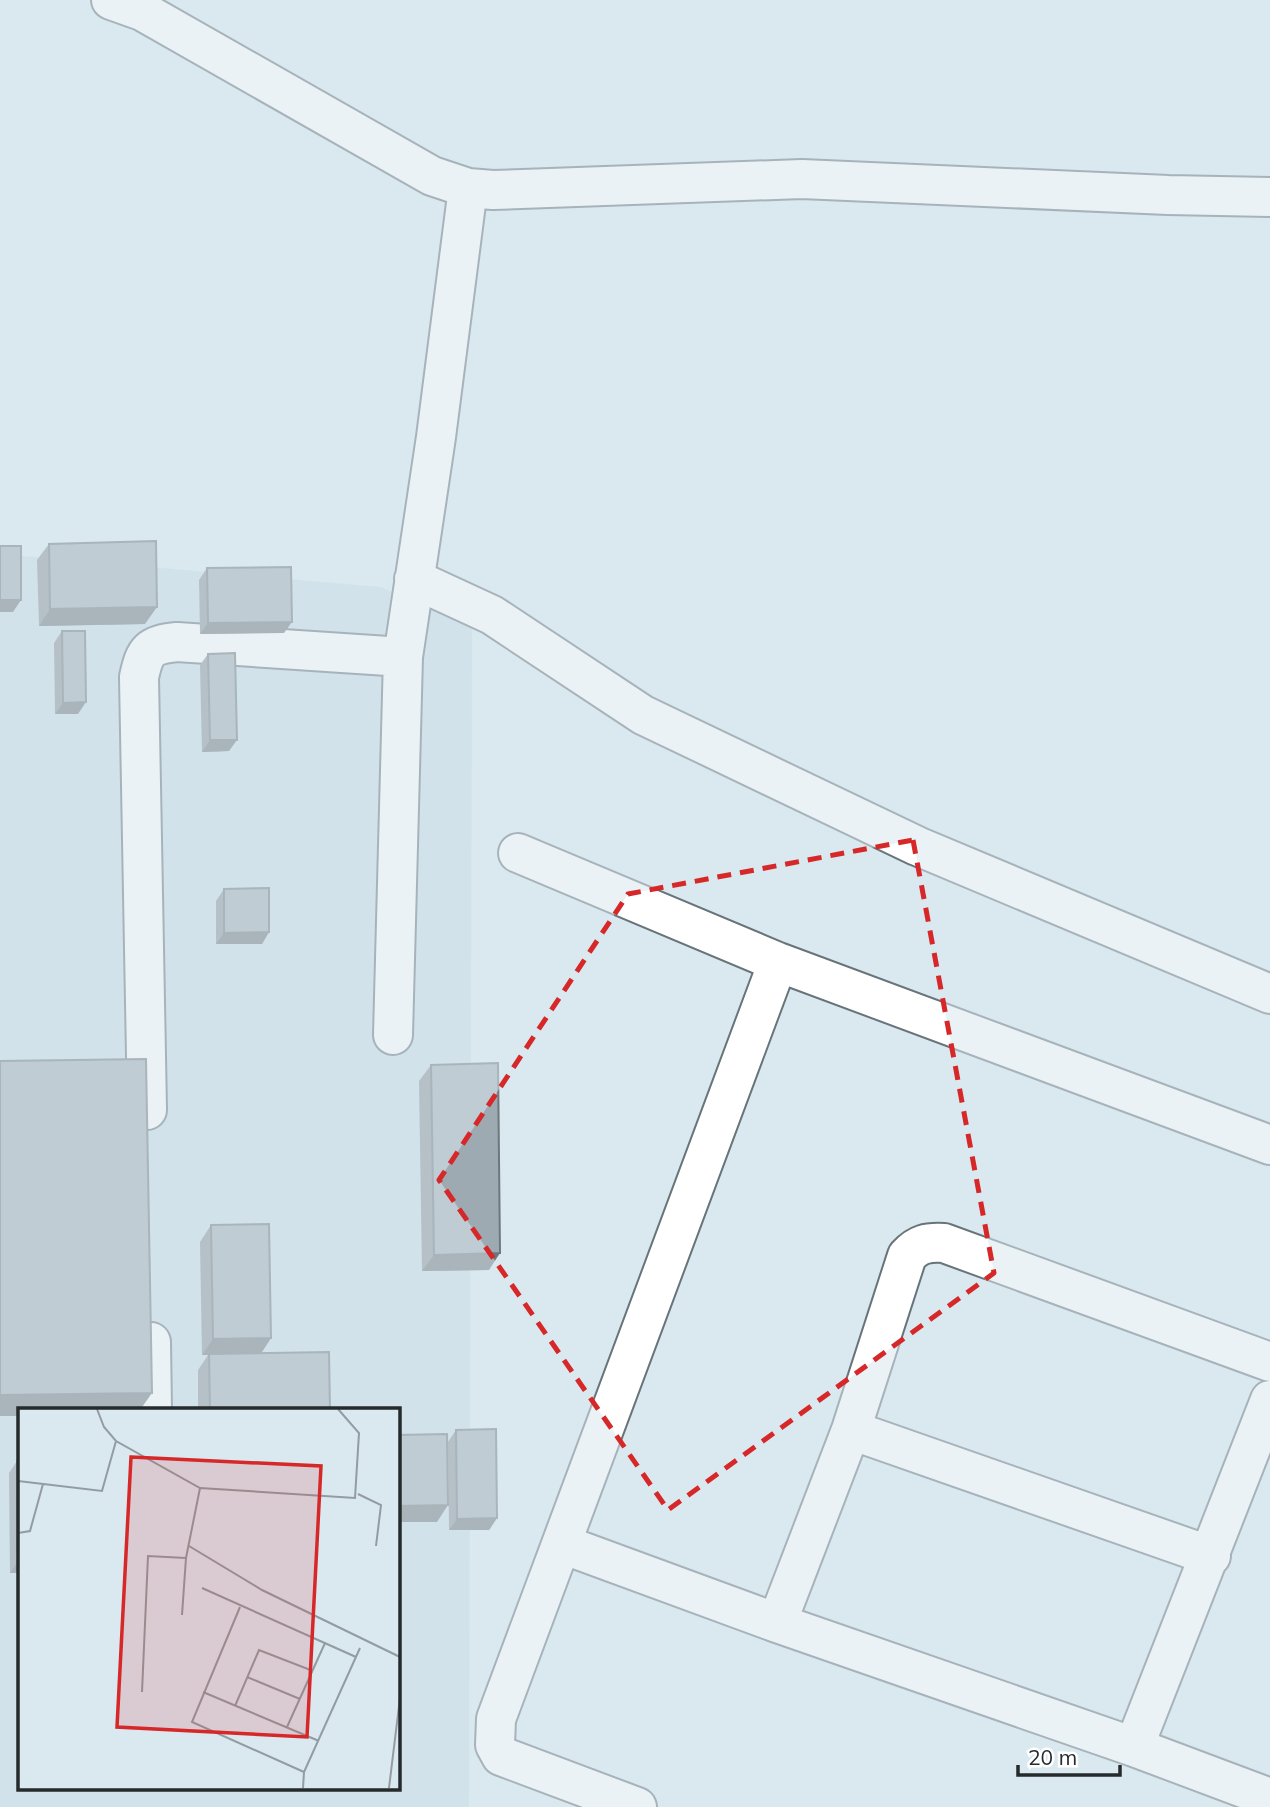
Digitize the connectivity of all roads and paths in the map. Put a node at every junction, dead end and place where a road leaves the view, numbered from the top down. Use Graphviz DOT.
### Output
graph roads {
  1 [pos="111,0"];
  2 [pos="468,188"];
  3 [pos="1270,197"];
  4 [pos="414,579"];
  5 [pos="403,657"];
  6 [pos="518,853"];
  7 [pos="778,962"];
  8 [pos="1270,994"];
  9 [pos="393,1035"];
  10 [pos="1270,1145"];
  11 [pos="147,1147"];
  12 [pos="150,1313"];
  13 [pos="1270,1362"];
  14 [pos="1270,1400"];
  15 [pos="152,1408"];
  16 [pos="851,1430"];
  17 [pos="562,1544"];
  18 [pos="1211,1556"];
  19 [pos="777,1623"];
  20 [pos="1135,1747"];
  21 [pos="1270,1798"];
  22 [pos="637,1807"];
  1 -- 2 [label="street"];
  2 -- 3 [label="street"];
  2 -- 4 [label="street"];
  4 -- 5 [label="street"];
  4 -- 8 [label="street"];
  5 -- 9 [label="street"];
  5 -- 11 [label="street"];
  6 -- 7 [label="street"];
  7 -- 10 [label="street"];
  7 -- 17 [label="street"];
  12 -- 15 [label="street"];
  13 -- 16 [label="street"];
  14 -- 18 [label="street"];
  16 -- 18 [label="street"];
  16 -- 19 [label="street"];
  17 -- 19 [label="street"];
  17 -- 22 [label="street"];
  18 -- 20 [label="street"];
  19 -- 20 [label="street"];
  20 -- 21 [label="street"];
}
